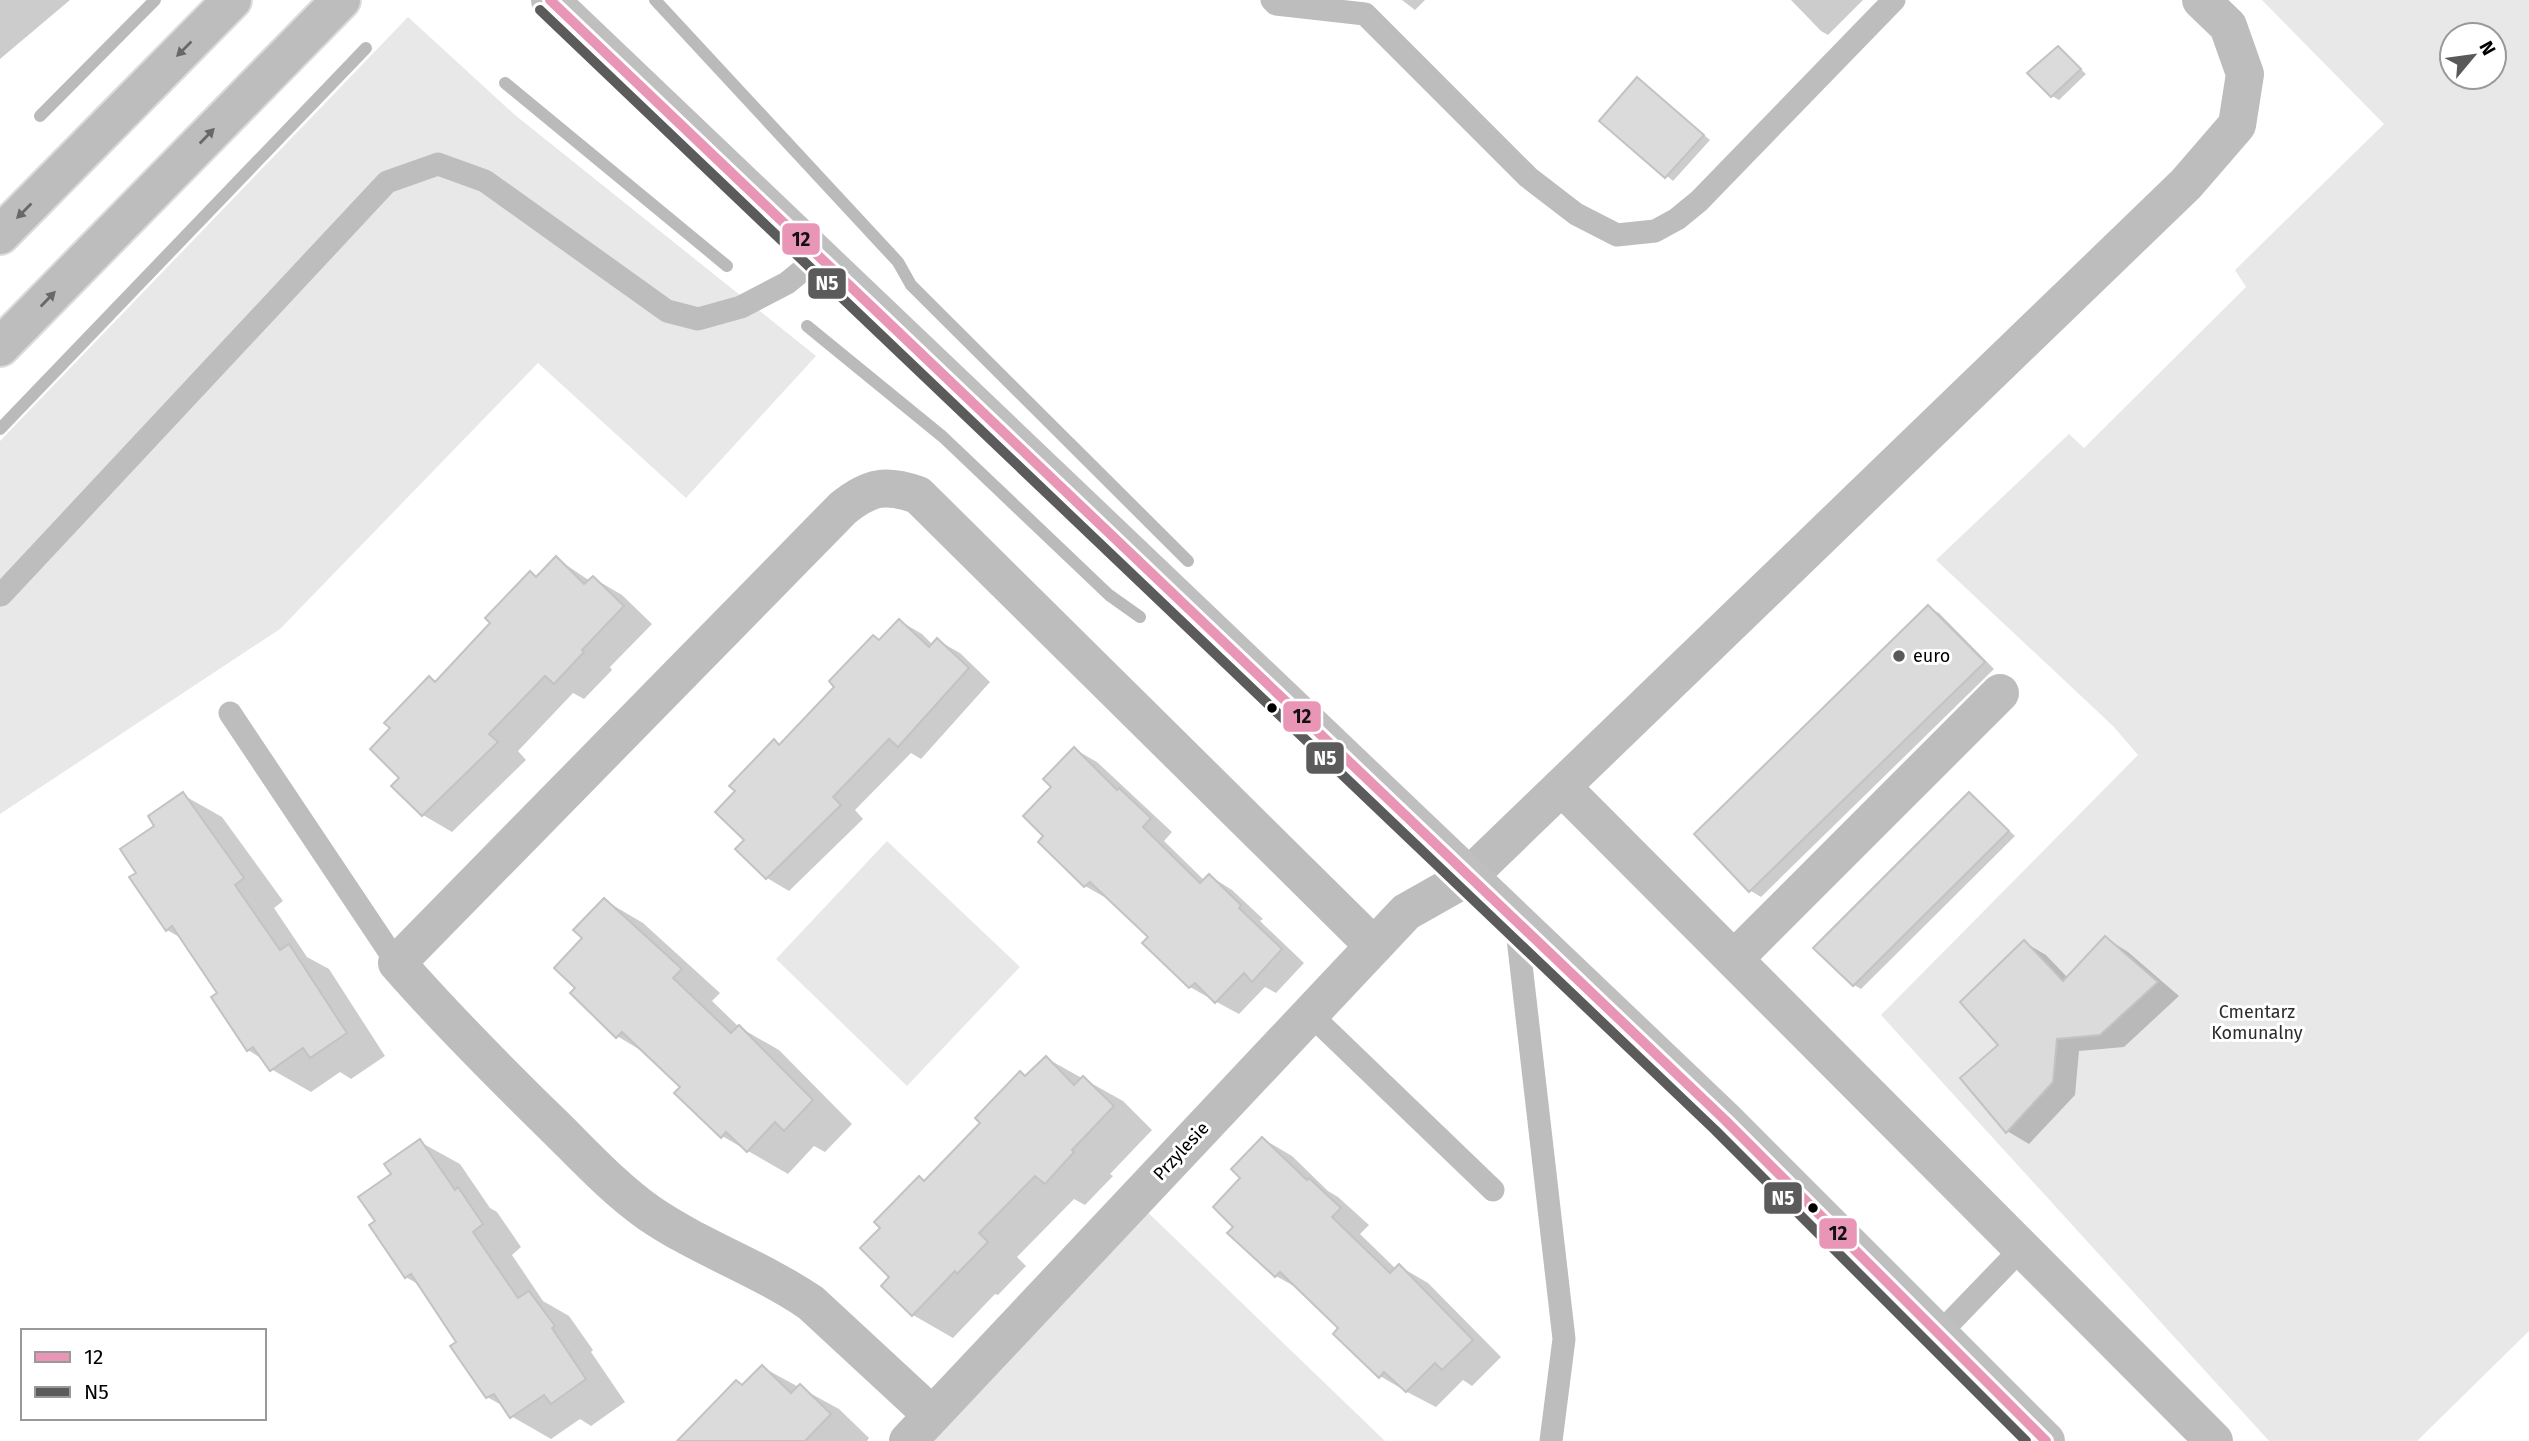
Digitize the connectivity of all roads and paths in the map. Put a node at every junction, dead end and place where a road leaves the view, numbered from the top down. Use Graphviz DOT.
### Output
graph roads {
  1 [pos="232,0"];
  2 [pos="341,0"];
  3 [pos="550,0"];
  4 [pos="1272,0"];
  5 [pos="1894,0"];
  6 [pos="2201,0"];
  7 [pos="0,236"];
  8 [pos="820,256"];
  9 [pos="0,347"];
  10 [pos="1,595"];
  11 [pos="2000,693"];
  12 [pos="230,713"];
  13 [pos="1562,787"];
  14 [pos="1468,877"];
  15 [pos="1516,921"];
  16 [pos="1374,946"];
  17 [pos="1734,959"];
  18 [pos="397,963"];
  19 [pos="1310,1014"];
  20 [pos="1493,1190"];
  21 [pos="2022,1248"];
  22 [pos="1939,1334"];
  23 [pos="920,1428"];
  24 [pos="1551,1441"];
  25 [pos="2046,1441"];
  26 [pos="2214,1441"];
  1 -- 7 [label="street, one-way"];
  9 -- 2 [label="street, one-way"];
  3 -- 8 [label="street"];
  4 -- 5 [label="lane"];
  6 -- 13 [label="street, Przylesie"];
  8 -- 10 [label="lane"];
  8 -- 14 [label="street"];
  11 -- 17 [label="street"];
  12 -- 18 [label="lane"];
  13 -- 14 [label="street, Przylesie"];
  13 -- 17 [label="street"];
  14 -- 15 [label="street"];
  14 -- 16 [label="street, Przylesie"];
  15 -- 22 [label="street"];
  15 -- 24 [label="lane"];
  16 -- 18 [label="street"];
  16 -- 19 [label="street, Przylesie"];
  17 -- 21 [label="street"];
  18 -- 23 [label="street"];
  19 -- 20 [label="lane"];
  19 -- 23 [label="street, Przylesie"];
  21 -- 22 [label="lane"];
  21 -- 26 [label="street"];
  22 -- 25 [label="street"];
}
